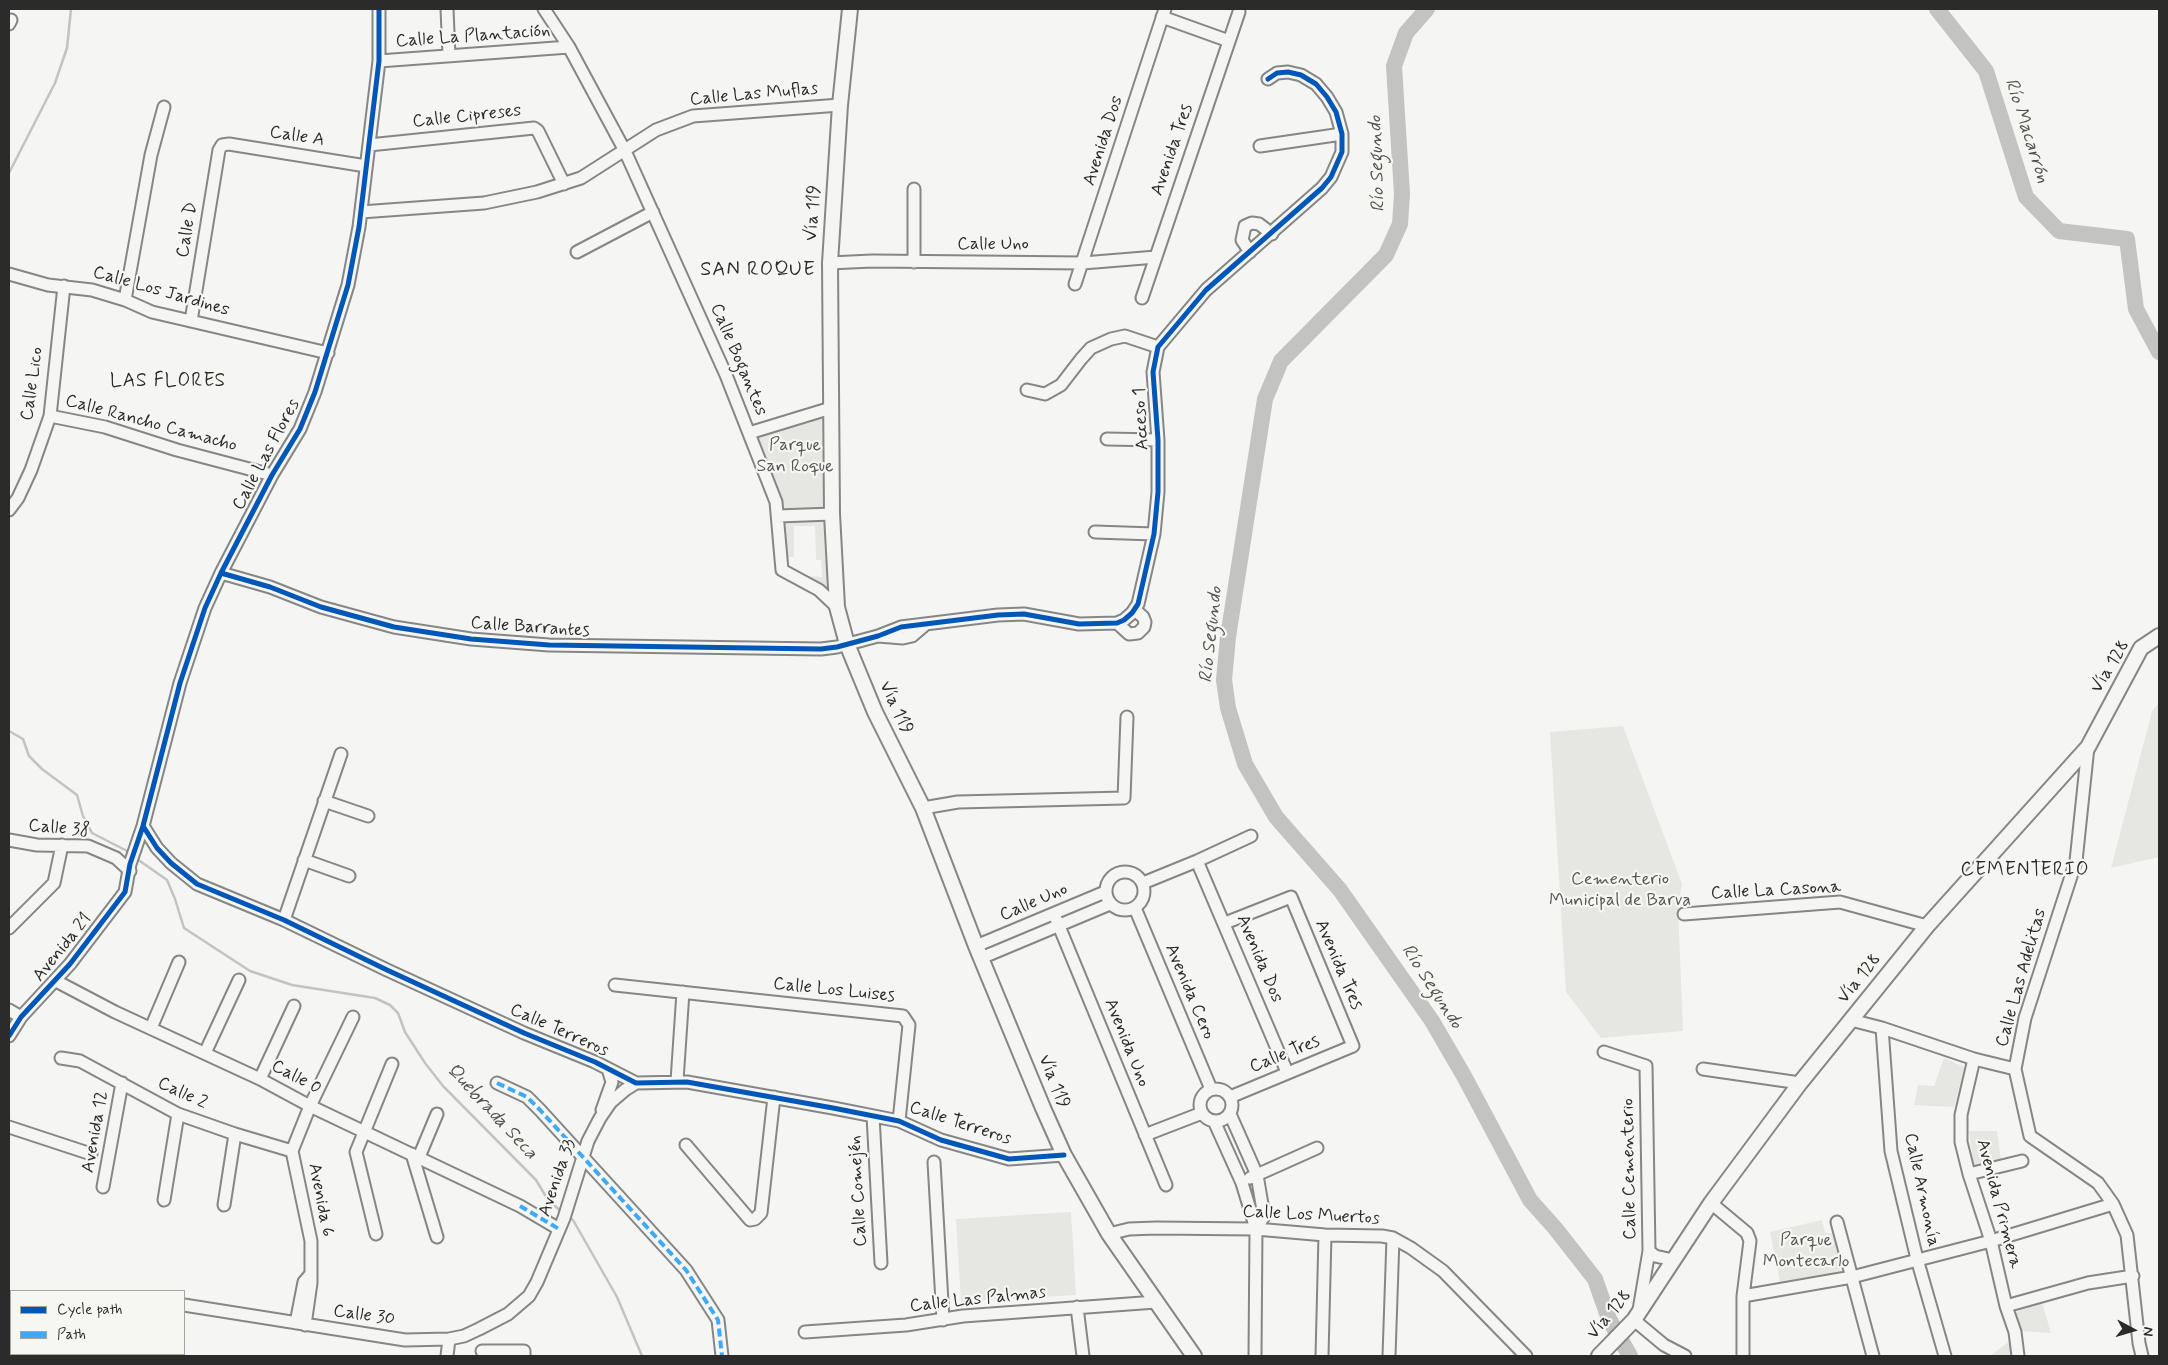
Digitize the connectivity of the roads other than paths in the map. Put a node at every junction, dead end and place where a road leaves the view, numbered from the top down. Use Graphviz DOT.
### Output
graph roads {
  1 [pos="379,9"];
  2 [pos="447,9"];
  3 [pos="544,9"];
  4 [pos="850,9"];
  5 [pos="1239,12"];
  6 [pos="1164,13"];
  7 [pos="1229,41"];
  8 [pos="569,47"];
  9 [pos="450,56"];
  10 [pos="379,61"];
  11 [pos="1268,79"];
  12 [pos="840,106"];
  13 [pos="164,107"];
  14 [pos="1342,134"];
  15 [pos="369,144"];
  16 [pos="222,145"];
  17 [pos="1260,146"];
  18 [pos="625,151"];
  19 [pos="366,166"];
  20 [pos="564,184"];
  21 [pos="914,189"];
  22 [pos="360,212"];
  23 [pos="653,212"];
  24 [pos="1272,234"];
  25 [pos="577,252"];
  26 [pos="1250,252"];
  27 [pos="1156,257"];
  28 [pos="914,262"];
  29 [pos="830,263"];
  30 [pos="1083,263"];
  31 [pos="11,275"];
  32 [pos="1075,284"];
  33 [pos="64,286"];
  34 [pos="1142,298"];
  35 [pos="126,300"];
  36 [pos="191,321"];
  37 [pos="1158,347"];
  38 [pos="328,353"];
  39 [pos="1027,390"];
  40 [pos="831,408"];
  41 [pos="50,416"];
  42 [pos="750,433"];
  43 [pos="1108,439"];
  44 [pos="1158,440"];
  45 [pos="272,475"];
  46 [pos="9,510"];
  47 [pos="832,514"];
  48 [pos="778,516"];
  49 [pos="1095,532"];
  50 [pos="1154,534"];
  51 [pos="221,573"];
  52 [pos="837,607"];
  53 [pos="1136,610"];
  54 [pos="1117,623"];
  55 [pos="2159,636"];
  56 [pos="847,644"];
  57 [pos="1127,717"];
  58 [pos="2088,747"];
  59 [pos="341,754"];
  60 [pos="324,802"];
  61 [pos="924,811"];
  62 [pos="368,816"];
  63 [pos="143,826"];
  64 [pos="1251,836"];
  65 [pos="9,840"];
  66 [pos="62,844"];
  67 [pos="157,848"];
  68 [pos="136,849"];
  69 [pos="304,860"];
  70 [pos="1196,861"];
  71 [pos="130,868"];
  72 [pos="349,876"];
  73 [pos="1143,883"];
  74 [pos="1105,892"];
  75 [pos="1110,904"];
  76 [pos="1135,908"];
  77 [pos="1054,914"];
  78 [pos="1684,914"];
  79 [pos="284,920"];
  80 [pos="1224,923"];
  81 [pos="1059,926"];
  82 [pos="1927,926"];
  83 [pos="9,928"];
  84 [pos="978,952"];
  85 [pos="179,962"];
  86 [pos="239,980"];
  87 [pos="56,981"];
  88 [pos="615,985"];
  89 [pos="683,992"];
  90 [pos="294,1006"];
  91 [pos="9,1010"];
  92 [pos="354,1017"];
  93 [pos="21,1018"];
  94 [pos="1851,1020"];
  95 [pos="151,1028"];
  96 [pos="1882,1028"];
  97 [pos="9,1036"];
  98 [pos="1353,1046"];
  99 [pos="1604,1052"];
  100 [pos="205,1053"];
  101 [pos="61,1058"];
  102 [pos="1974,1059"];
  103 [pos="392,1064"];
  104 [pos="608,1069"];
  105 [pos="1702,1069"];
  106 [pos="2015,1069"];
  107 [pos="1287,1072"];
  108 [pos="260,1078"];
  109 [pos="677,1081"];
  110 [pos="122,1083"];
  111 [pos="497,1083"];
  112 [pos="636,1083"];
  113 [pos="1800,1083"];
  114 [pos="1211,1090"];
  115 [pos="774,1097"];
  116 [pos="1230,1097"];
  117 [pos="310,1106"];
  118 [pos="1202,1113"];
  119 [pos="178,1114"];
  120 [pos="437,1114"];
  121 [pos="1230,1114"];
  122 [pos="873,1116"];
  123 [pos="600,1118"];
  124 [pos="899,1121"];
  125 [pos="1214,1121"];
  126 [pos="9,1127"];
  127 [pos="364,1131"];
  128 [pos="235,1134"];
  129 [pos="1145,1135"];
  130 [pos="686,1146"];
  131 [pos="1318,1148"];
  132 [pos="292,1151"];
  133 [pos="91,1154"];
  134 [pos="415,1155"];
  135 [pos="1064,1155"];
  136 [pos="584,1157"];
  137 [pos="2022,1161"];
  138 [pos="934,1162"];
  139 [pos="1969,1174"];
  140 [pos="1257,1175"];
  141 [pos="1242,1183"];
  142 [pos="1166,1185"];
  143 [pos="104,1187"];
  144 [pos="164,1200"];
  145 [pos="1711,1203"];
  146 [pos="2113,1204"];
  147 [pos="224,1205"];
  148 [pos="1837,1222"];
  149 [pos="558,1229"];
  150 [pos="1256,1229"];
  151 [pos="376,1234"];
  152 [pos="1109,1234"];
  153 [pos="1325,1234"];
  154 [pos="438,1237"];
  155 [pos="1393,1238"];
  156 [pos="1991,1241"];
  157 [pos="1649,1251"];
  158 [pos="1918,1259"];
  159 [pos="1672,1260"];
  160 [pos="881,1263"];
  161 [pos="1852,1276"];
  162 [pos="2133,1276"];
  163 [pos="528,1296"];
  164 [pos="1743,1296"];
  165 [pos="1156,1302"];
  166 [pos="185,1305"];
  167 [pos="2006,1306"];
  168 [pos="1077,1307"];
  169 [pos="943,1320"];
  170 [pos="1634,1320"];
  171 [pos="300,1324"];
  172 [pos="479,1329"];
  173 [pos="805,1332"];
  174 [pos="449,1338"];
  175 [pos="482,1353"];
  176 [pos="524,1354"];
  177 [pos="447,1356"];
  178 [pos="722,1356"];
  179 [pos="1083,1356"];
  180 [pos="1194,1356"];
  181 [pos="1255,1356"];
  182 [pos="1322,1356"];
  183 [pos="1389,1356"];
  184 [pos="1526,1356"];
  185 [pos="1599,1356"];
  186 [pos="1686,1356"];
  187 [pos="1743,1356"];
  188 [pos="1873,1356"];
  189 [pos="1945,1356"];
  190 [pos="2018,1356"];
  191 [pos="2142,1356"];
  1 -- 10 [label="street, Calle Las Flores"];
  2 -- 9 [label="street"];
  3 -- 8 [label="street, Calle Bogantes"];
  4 -- 12 [label="main road, Vía 119"];
  5 -- 7 [label="street, Avenida Tres"];
  6 -- 7 [label="street"];
  6 -- 30 [label="street, Avenida Dos"];
  7 -- 27 [label="street, Avenida Tres"];
  8 -- 9 [label="street, Calle La Plantación"];
  8 -- 18 [label="street, Calle Bogantes"];
  9 -- 10 [label="street, Calle La Plantación"];
  10 -- 15 [label="street, Calle Las Flores"];
  11 -- 14 [label="street, Acceso 1"];
  12 -- 18 [label="street, Calle Las Muflas"];
  12 -- 29 [label="main road, Vía 119"];
  13 -- 35 [label="street"];
  14 -- 17 [label="street"];
  14 -- 24 [label="street, Acceso 1"];
  15 -- 19 [label="street, Calle Las Flores"];
  15 -- 20 [label="street, Calle Cipreses"];
  16 -- 19 [label="street, Calle A"];
  16 -- 36 [label="street, Calle D"];
  18 -- 20 [label="street, Calle Las Muflas"];
  18 -- 23 [label="street, Calle Bogantes"];
  19 -- 22 [label="street, Calle Las Flores"];
  20 -- 22 [label="street, Calle Las Muflas"];
  21 -- 28 [label="street"];
  22 -- 38 [label="street, Calle Las Flores"];
  23 -- 25 [label="street"];
  23 -- 42 [label="street, Calle Bogantes"];
  24 -- 26 [label="street, Acceso 1"];
  24 -- 26 [label="street"];
  26 -- 37 [label="street, Acceso 1"];
  27 -- 30 [label="street, Calle Uno"];
  27 -- 34 [label="street, Avenida Tres"];
  28 -- 29 [label="street, Calle Uno"];
  28 -- 30 [label="street, Calle Uno"];
  29 -- 40 [label="main road, Vía 119"];
  30 -- 32 [label="street, Avenida Dos"];
  31 -- 33 [label="street, Calle Los Jardines"];
  33 -- 35 [label="street, Calle Los Jardines"];
  33 -- 41 [label="street, Calle Lico"];
  35 -- 36 [label="street, Calle Los Jardines"];
  36 -- 38 [label="street, Calle Los Jardines"];
  37 -- 39 [label="street"];
  37 -- 44 [label="street, Acceso 1"];
  38 -- 45 [label="street, Calle Las Flores"];
  40 -- 42 [label="street"];
  40 -- 47 [label="main road, Vía 119"];
  41 -- 45 [label="street, Calle Rancho Camacho"];
  41 -- 46 [label="street, Calle Lico"];
  42 -- 48 [label="street, Calle Bogantes"];
  43 -- 44 [label="street"];
  44 -- 50 [label="street, Acceso 1"];
  45 -- 51 [label="street, Calle Las Flores"];
  47 -- 48 [label="street"];
  47 -- 52 [label="main road, Vía 119"];
  48 -- 52 [label="street, Calle Bogantes"];
  49 -- 50 [label="street"];
  50 -- 53 [label="street, Acceso 1"];
  51 -- 56 [label="street, Calle Barrantes"];
  51 -- 63 [label="street, Calle Las Flores"];
  52 -- 56 [label="main road, Vía 119"];
  53 -- 54 [label="street"];
  53 -- 54 [label="street"];
  54 -- 56 [label="street"];
  55 -- 58 [label="main road, Vía 128"];
  56 -- 61 [label="main road, Vía 119"];
  57 -- 61 [label="street"];
  58 -- 82 [label="main road, Vía 128"];
  58 -- 106 [label="street, Calle Las Adelitas"];
  59 -- 60 [label="street"];
  60 -- 62 [label="street"];
  60 -- 69 [label="street"];
  61 -- 84 [label="main road, Vía 119"];
  63 -- 67 [label="street, Calle Terreros"];
  63 -- 68 [label="street, Calle Las Flores"];
  64 -- 70 [label="street"];
  65 -- 66 [label="street, Calle 38"];
  66 -- 71 [label="street, Calle 38"];
  66 -- 83 [label="street"];
  67 -- 68 [label="street"];
  67 -- 79 [label="street, Calle Terreros"];
  68 -- 71 [label="street, Calle Las Flores"];
  69 -- 72 [label="street"];
  69 -- 79 [label="street"];
  70 -- 73 [label="street"];
  70 -- 80 [label="street, Avenida Dos"];
  71 -- 87 [label="street, Avenida 21"];
  73 -- 74 [label="street"];
  73 -- 76 [label="street"];
  74 -- 75 [label="street"];
  74 -- 77 [label="street, Calle Uno"];
  75 -- 76 [label="street"];
  75 -- 81 [label="street, Calle Uno"];
  76 -- 114 [label="street, Avenida Cero"];
  77 -- 81 [label="street, Avenida Uno"];
  77 -- 84 [label="street, Calle Uno"];
  78 -- 82 [label="street, Calle La Casona"];
  79 -- 104 [label="street, Calle Terreros"];
  80 -- 98 [label="street, Avenida Tres"];
  80 -- 107 [label="street, Avenida Dos"];
  81 -- 84 [label="street, Calle Uno"];
  81 -- 129 [label="street, Avenida Uno"];
  82 -- 94 [label="main road, Vía 128"];
  84 -- 135 [label="main road, Vía 119"];
  85 -- 95 [label="street"];
  86 -- 100 [label="street"];
  87 -- 93 [label="street, Avenida 21"];
  87 -- 95 [label="street, Calle 0"];
  88 -- 89 [label="street, Calle Los Luises"];
  89 -- 109 [label="street"];
  89 -- 124 [label="street, Calle Los Luises"];
  90 -- 108 [label="street"];
  91 -- 93 [label="street"];
  92 -- 117 [label="street, Avenida 6"];
  93 -- 97 [label="street, Avenida 21"];
  94 -- 96 [label="street"];
  94 -- 113 [label="main road, Vía 128"];
  95 -- 100 [label="street, Calle 0"];
  96 -- 102 [label="street"];
  96 -- 158 [label="street, Calle Armonía"];
  98 -- 107 [label="street, Calle Tres"];
  99 -- 157 [label="street, Calle Cementerio"];
  100 -- 108 [label="street, Calle 0"];
  101 -- 110 [label="street, Calle 2"];
  102 -- 106 [label="street"];
  102 -- 139 [label="street, Avenida Primera"];
  103 -- 127 [label="street"];
  104 -- 112 [label="street, Calle Terreros"];
  104 -- 123 [label="street"];
  105 -- 113 [label="street"];
  106 -- 146 [label="street, Calle Las Adelitas"];
  107 -- 116 [label="street, Calle Tres"];
  108 -- 117 [label="street, Calle 0"];
  109 -- 112 [label="street, Calle Terreros"];
  109 -- 115 [label="street, Calle Terreros"];
  110 -- 119 [label="street, Calle 2"];
  110 -- 143 [label="street, Avenida 12"];
  111 -- 136 [label="street"];
  112 -- 123 [label="street, Avenida 33"];
  113 -- 145 [label="main road, Vía 128"];
  114 -- 116 [label="street"];
  114 -- 118 [label="street"];
  115 -- 122 [label="street, Calle Terreros"];
  115 -- 130 [label="street"];
  116 -- 121 [label="street"];
  117 -- 127 [label="street, Calle 0"];
  117 -- 132 [label="street, Avenida 6"];
  118 -- 125 [label="street"];
  118 -- 129 [label="street"];
  119 -- 128 [label="street, Calle 2"];
  119 -- 144 [label="street"];
  120 -- 134 [label="street"];
  121 -- 125 [label="street"];
  121 -- 140 [label="street"];
  122 -- 124 [label="street, Calle Terreros"];
  122 -- 160 [label="street, Calle Comején"];
  123 -- 136 [label="street, Avenida 33"];
  124 -- 135 [label="street, Calle Terreros"];
  125 -- 141 [label="street"];
  126 -- 133 [label="street"];
  127 -- 134 [label="street, Calle 0"];
  127 -- 151 [label="street"];
  128 -- 132 [label="street, Calle 2"];
  128 -- 147 [label="street"];
  129 -- 142 [label="street, Avenida Uno"];
  131 -- 140 [label="street"];
  132 -- 171 [label="street, Avenida 6"];
  134 -- 149 [label="street, Calle 0"];
  134 -- 154 [label="street"];
  135 -- 152 [label="main road, Vía 119"];
  136 -- 149 [label="street, Avenida 33"];
  136 -- 178 [label="street"];
  137 -- 139 [label="street"];
  138 -- 169 [label="street"];
  139 -- 156 [label="street, Avenida Primera"];
  140 -- 141 [label="street"];
  140 -- 150 [label="street"];
  141 -- 150 [label="street"];
  145 -- 159 [label="main road, Vía 128"];
  145 -- 164 [label="street"];
  146 -- 156 [label="street"];
  146 -- 162 [label="street, Calle Las Adelitas"];
  148 -- 161 [label="street"];
  149 -- 163 [label="street, Avenida 33"];
  150 -- 152 [label="street, Calle Los Muertos"];
  150 -- 153 [label="street, Calle Los Muertos"];
  150 -- 181 [label="street"];
  152 -- 165 [label="main road, Vía 119"];
  153 -- 155 [label="street, Calle Los Muertos"];
  153 -- 182 [label="street"];
  155 -- 183 [label="street"];
  155 -- 184 [label="street, Calle Los Muertos"];
  156 -- 158 [label="street"];
  156 -- 167 [label="street, Avenida Primera"];
  157 -- 159 [label="street"];
  157 -- 170 [label="street, Calle Cementerio"];
  158 -- 161 [label="street"];
  158 -- 189 [label="street, Calle Armonía"];
  159 -- 170 [label="main road, Vía 128"];
  161 -- 164 [label="street"];
  161 -- 188 [label="street"];
  162 -- 167 [label="street"];
  162 -- 191 [label="street, Calle Las Adelitas"];
  163 -- 172 [label="street, Calle 30"];
  164 -- 187 [label="street"];
  165 -- 168 [label="street, Calle Las Palmas"];
  165 -- 180 [label="main road, Vía 119"];
  166 -- 171 [label="street, Calle 30"];
  167 -- 190 [label="street, Avenida Primera"];
  168 -- 169 [label="street, Calle Las Palmas"];
  168 -- 179 [label="street"];
  169 -- 173 [label="street, Calle Las Palmas"];
  170 -- 185 [label="main road, Vía 128"];
  170 -- 186 [label="street"];
  171 -- 174 [label="street, Calle 30"];
  172 -- 174 [label="street, Calle 30"];
  172 -- 175 [label="street"];
  174 -- 177 [label="street"];
  175 -- 176 [label="street"];
}
